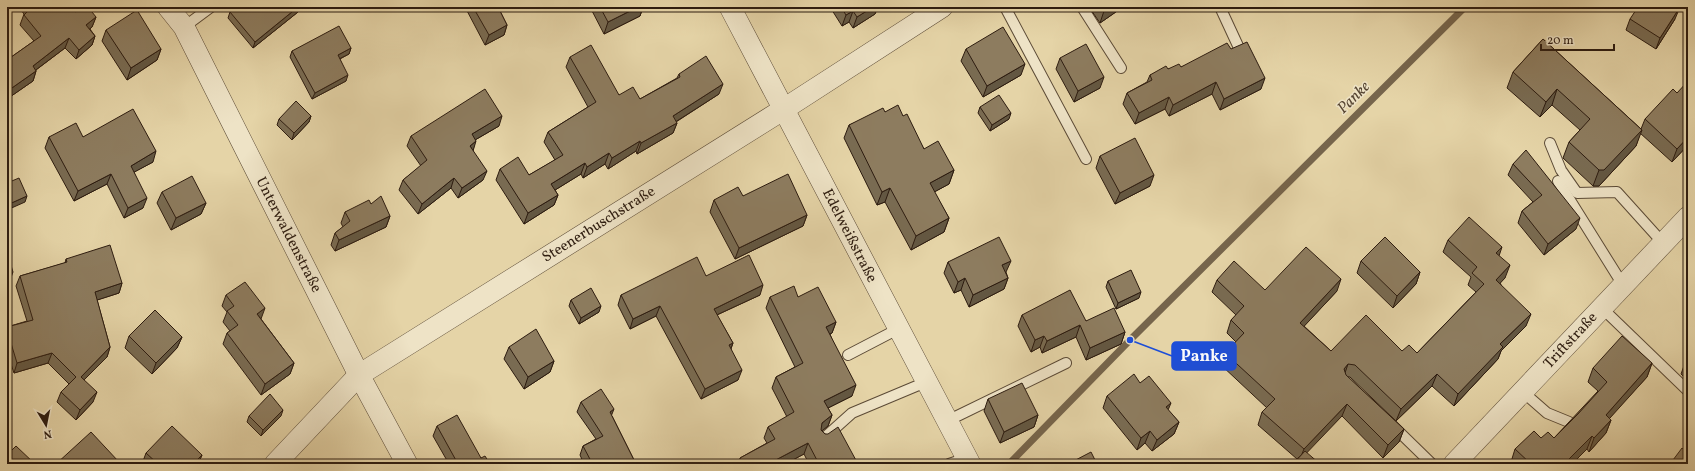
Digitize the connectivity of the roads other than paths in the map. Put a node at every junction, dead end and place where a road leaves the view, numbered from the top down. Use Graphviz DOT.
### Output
graph roads {
  1 [pos="168,7"];
  2 [pos="211,7"];
  3 [pos="730,7"];
  4 [pos="942,7"];
  5 [pos="1005,7"];
  6 [pos="1082,7"];
  7 [pos="1220,7"];
  8 [pos="184,27"];
  9 [pos="1239,48"];
  10 [pos="1121,68"];
  11 [pos="784,109"];
  12 [pos="1550,143"];
  13 [pos="1086,159"];
  14 [pos="1558,181"];
  15 [pos="1688,217"];
  16 [pos="1663,243"];
  17 [pos="1623,285"];
  18 [pos="1602,308"];
  19 [pos="898,329"];
  20 [pos="848,355"];
  21 [pos="1066,363"];
  22 [pos="359,376"];
  23 [pos="926,382"];
  24 [pos="1688,391"];
  25 [pos="1523,392"];
  26 [pos="1384,418"];
  27 [pos="947,421"];
  28 [pos="1569,422"];
  29 [pos="823,438"];
  30 [pos="962,462"];
  31 [pos="275,464"];
  32 [pos="407,464"];
  33 [pos="1432,464"];
  34 [pos="1454,464"];
  1 -- 8 [label="street, Unterwaldenstraße"];
  2 -- 8 [label="lane"];
  3 -- 11 [label="street, Edelweißstraße"];
  4 -- 11 [label="street, Steenerbuschstraße"];
  5 -- 13 [label="lane"];
  6 -- 10 [label="lane"];
  7 -- 9 [label="lane"];
  8 -- 22 [label="street, Unterwaldenstraße"];
  11 -- 19 [label="street, Edelweißstraße"];
  11 -- 22 [label="street, Steenerbuschstraße"];
  12 -- 16 [label="lane"];
  14 -- 17 [label="lane"];
  15 -- 16 [label="street, Triftstraße"];
  16 -- 17 [label="street, Triftstraße"];
  17 -- 18 [label="street, Triftstraße"];
  18 -- 24 [label="lane"];
  18 -- 25 [label="street, Triftstraße"];
  19 -- 20 [label="lane"];
  19 -- 23 [label="street, Edelweißstraße"];
  21 -- 27 [label="lane"];
  22 -- 31 [label="street, Steenerbuschstraße"];
  22 -- 32 [label="street, Unterwaldenstraße"];
  23 -- 27 [label="street, Edelweißstraße"];
  23 -- 29 [label="lane"];
  25 -- 28 [label="lane"];
  25 -- 34 [label="street, Triftstraße"];
  26 -- 33 [label="lane"];
  27 -- 30 [label="street, Edelweißstraße"];
}
